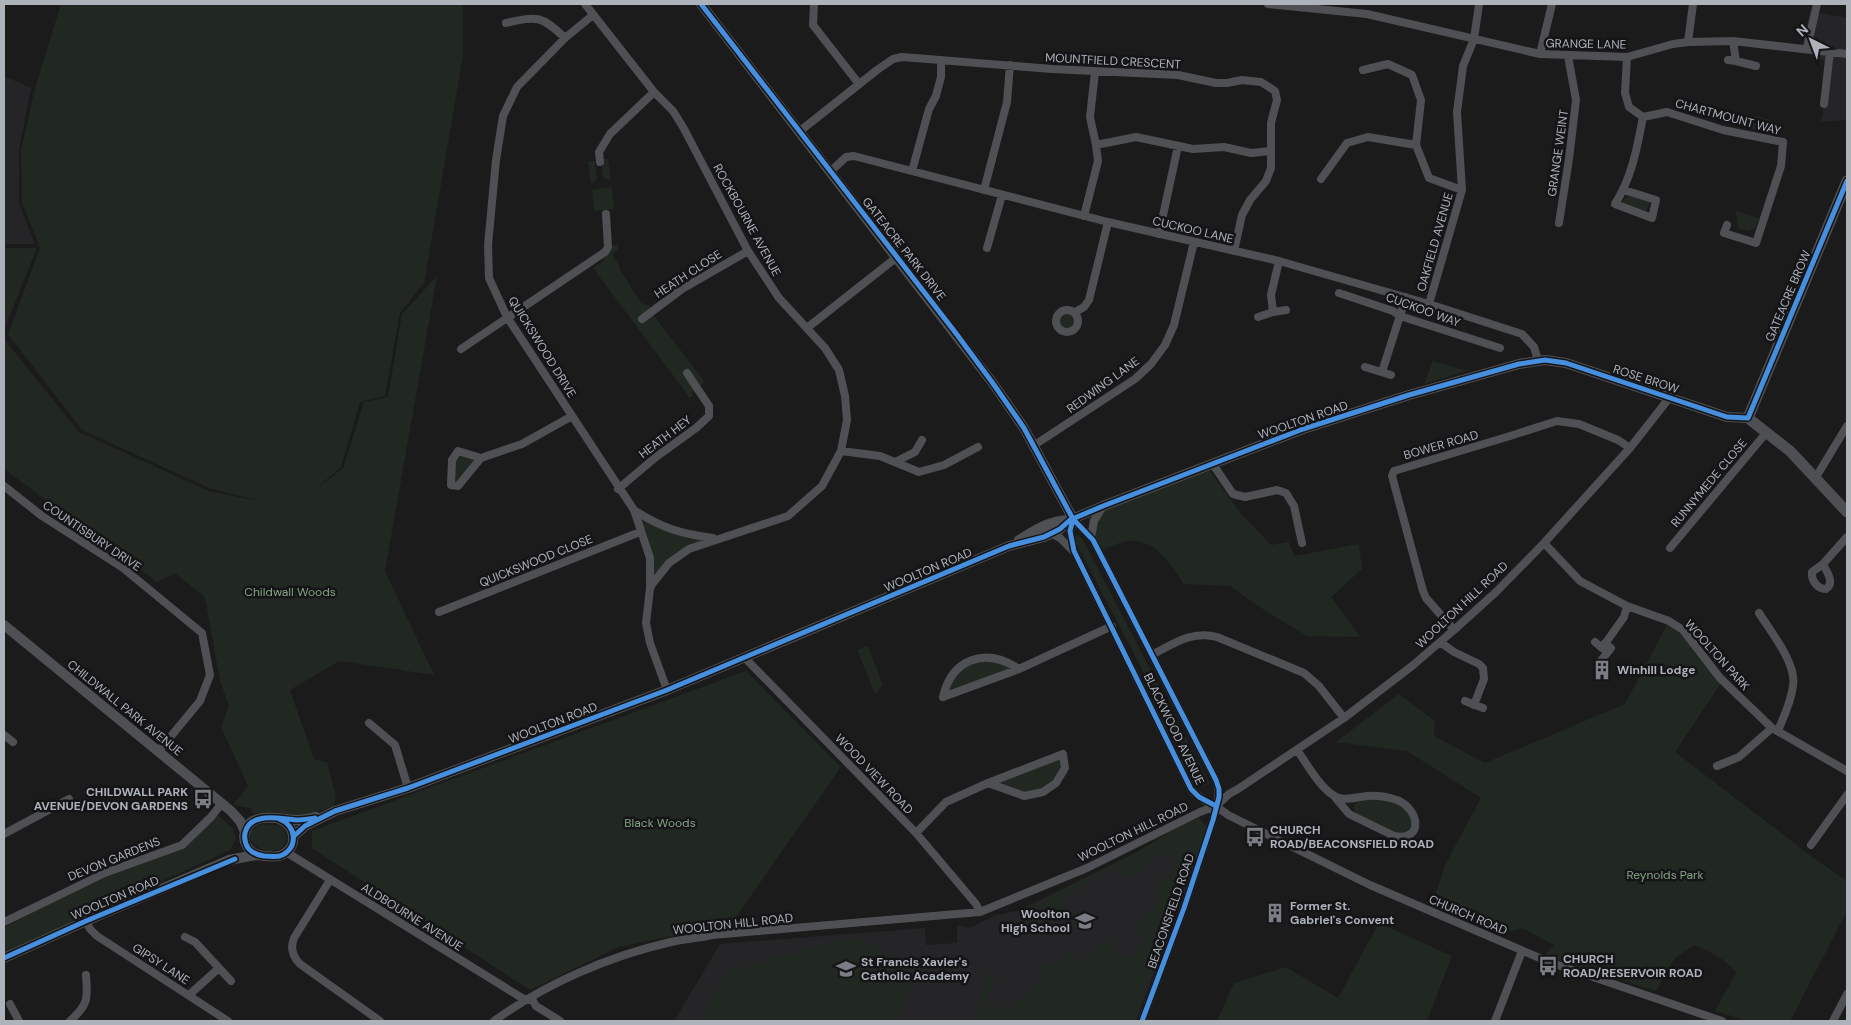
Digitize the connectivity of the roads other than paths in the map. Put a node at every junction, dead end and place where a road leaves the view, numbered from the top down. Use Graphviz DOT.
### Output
graph roads {
  1 [pos="585,4"];
  2 [pos="701,4"];
  3 [pos="814,4"];
  4 [pos="1268,4"];
  5 [pos="1479,4"];
  6 [pos="1552,4"];
  7 [pos="1692,4"];
  8 [pos="1817,4"];
  9 [pos="593,15"];
  10 [pos="506,23"];
  11 [pos="565,38"];
  12 [pos="1474,38"];
  13 [pos="1733,41"];
  14 [pos="1688,42"];
  15 [pos="1806,48"];
  16 [pos="1830,51"];
  17 [pos="1540,54"];
  18 [pos="1847,54"];
  19 [pos="1568,56"];
  20 [pos="1627,57"];
  21 [pos="942,60"];
  22 [pos="1010,65"];
  23 [pos="1756,66"];
  24 [pos="1363,70"];
  25 [pos="1095,72"];
  26 [pos="859,84"];
  27 [pos="654,92"];
  28 [pos="1824,104"];
  29 [pos="1643,117"];
  30 [pos="800,130"];
  31 [pos="1096,145"];
  32 [pos="1416,145"];
  33 [pos="1178,146"];
  34 [pos="1271,151"];
  35 [pos="600,162"];
  36 [pos="831,171"];
  37 [pos="912,171"];
  38 [pos="1321,179"];
  39 [pos="1847,181"];
  40 [pos="984,190"];
  41 [pos="1462,190"];
  42 [pos="1624,190"];
  43 [pos="1002,194"];
  44 [pos="606,214"];
  45 [pos="1084,216"];
  46 [pos="1108,222"];
  47 [pos="1559,223"];
  48 [pos="1726,226"];
  49 [pos="1159,234"];
  50 [pos="1194,242"];
  51 [pos="987,248"];
  52 [pos="748,251"];
  53 [pos="1234,251"];
  54 [pos="897,257"];
  55 [pos="1279,261"];
  56 [pos="1339,293"];
  57 [pos="1406,297"];
  58 [pos="1429,304"];
  59 [pos="1286,310"];
  60 [pos="1274,312"];
  61 [pos="1076,313"];
  62 [pos="1400,316"];
  63 [pos="507,317"];
  64 [pos="1258,317"];
  65 [pos="642,319"];
  66 [pos="807,328"];
  67 [pos="1500,348"];
  68 [pos="460,349"];
  69 [pos="1538,360"];
  70 [pos="1365,367"];
  71 [pos="1382,372"];
  72 [pos="687,373"];
  73 [pos="1391,375"];
  74 [pos="1670,397"];
  75 [pos="572,416"];
  76 [pos="1748,418"];
  77 [pos="1847,426"];
  78 [pos="1766,433"];
  79 [pos="922,440"];
  80 [pos="1034,446"];
  81 [pos="978,448"];
  82 [pos="1630,448"];
  83 [pos="841,451"];
  84 [pos="481,458"];
  85 [pos="895,462"];
  86 [pos="1212,463"];
  87 [pos="1816,477"];
  88 [pos="4,486"];
  89 [pos="618,488"];
  90 [pos="1103,506"];
  91 [pos="634,510"];
  92 [pos="1847,512"];
  93 [pos="1072,520"];
  94 [pos="640,532"];
  95 [pos="1052,534"];
  96 [pos="1091,537"];
  97 [pos="1847,537"];
  98 [pos="717,539"];
  99 [pos="1302,543"];
  100 [pos="1544,543"];
  101 [pos="1009,546"];
  102 [pos="1670,548"];
  103 [pos="1074,551"];
  104 [pos="1823,564"];
  105 [pos="650,588"];
  106 [pos="1627,606"];
  107 [pos="439,612"];
  108 [pos="1759,613"];
  109 [pos="4,626"];
  110 [pos="1112,626"];
  111 [pos="1454,630"];
  112 [pos="1440,642"];
  113 [pos="1596,642"];
  114 [pos="1605,643"];
  115 [pos="1152,655"];
  116 [pos="745,658"];
  117 [pos="1600,662"];
  118 [pos="1019,670"];
  119 [pos="667,690"];
  120 [pos="1465,701"];
  121 [pos="1474,705"];
  122 [pos="1483,708"];
  123 [pos="1344,718"];
  124 [pos="370,723"];
  125 [pos="1775,729"];
  126 [pos="4,734"];
  127 [pos="13,742"];
  128 [pos="1298,750"];
  129 [pos="158,752"];
  130 [pos="1717,766"];
  131 [pos="1847,769"];
  132 [pos="988,783"];
  133 [pos="408,788"];
  134 [pos="1847,795"];
  135 [pos="1334,796"];
  136 [pos="69,799"];
  137 [pos="222,803"];
  138 [pos="1216,806"];
  139 [pos="231,811"];
  140 [pos="329,814"];
  141 [pos="261,818"];
  142 [pos="279,819"];
  143 [pos="916,833"];
  144 [pos="4,834"];
  145 [pos="245,836"];
  146 [pos="294,836"];
  147 [pos="1811,845"];
  148 [pos="286,852"];
  149 [pos="259,855"];
  150 [pos="229,860"];
  151 [pos="330,880"];
  152 [pos="980,912"];
  153 [pos="86,921"];
  154 [pos="4,922"];
  155 [pos="185,937"];
  156 [pos="1522,951"];
  157 [pos="4,958"];
  158 [pos="219,968"];
  159 [pos="86,975"];
  160 [pos="230,981"];
  161 [pos="1847,994"];
  162 [pos="189,995"];
  163 [pos="526,1000"];
  164 [pos="10,1004"];
  165 [pos="19,1021"];
  166 [pos="70,1021"];
  167 [pos="228,1021"];
  168 [pos="380,1021"];
  169 [pos="494,1021"];
  170 [pos="560,1021"];
  171 [pos="1142,1021"];
  172 [pos="1495,1021"];
  173 [pos="1722,1021"];
  174 [pos="1833,1021"];
  1 -- 9 [label="street, ROCKBOURNE AVENUE"];
  2 -- 30 [label="street, GATEACRE PARK DRIVE"];
  3 -- 26 [label="street"];
  4 -- 12 [label="street, GRANGE LANE"];
  5 -- 12 [label="street, OAKFIELD AVENUE"];
  6 -- 17 [label="street"];
  7 -- 14 [label="street"];
  8 -- 15 [label="street"];
  9 -- 11 [label="street, QUICKSWOOD DRIVE"];
  9 -- 27 [label="street, ROCKBOURNE AVENUE"];
  10 -- 11 [label="street"];
  11 -- 63 [label="street, QUICKSWOOD DRIVE"];
  12 -- 17 [label="street, GRANGE LANE"];
  12 -- 41 [label="street, OAKFIELD AVENUE"];
  13 -- 14 [label="street, GRANGE LANE"];
  13 -- 15 [label="street, GRANGE LANE"];
  13 -- 23 [label="street"];
  14 -- 20 [label="street, GRANGE LANE"];
  15 -- 16 [label="street, GRANGE LANE"];
  16 -- 18 [label="street, GRANGE LANE"];
  16 -- 28 [label="street"];
  17 -- 19 [label="street, GRANGE LANE"];
  19 -- 20 [label="street, GRANGE LANE"];
  19 -- 47 [label="street, GRANGE WEINT"];
  20 -- 29 [label="street"];
  21 -- 22 [label="street, MOUNTFIELD CRESCENT"];
  21 -- 26 [label="street, MOUNTFIELD CRESCENT"];
  21 -- 37 [label="street"];
  22 -- 25 [label="street, MOUNTFIELD CRESCENT"];
  22 -- 40 [label="street"];
  24 -- 32 [label="street"];
  25 -- 31 [label="street"];
  25 -- 34 [label="street, MOUNTFIELD CRESCENT"];
  26 -- 30 [label="street, MOUNTFIELD CRESCENT"];
  27 -- 35 [label="street"];
  27 -- 52 [label="street, ROCKBOURNE AVENUE"];
  29 -- 42 [label="street"];
  29 -- 48 [label="street, CHARTMOUNT WAY"];
  30 -- 36 [label="street, GATEACRE PARK DRIVE"];
  31 -- 33 [label="street"];
  31 -- 45 [label="street"];
  32 -- 38 [label="street"];
  32 -- 41 [label="street"];
  33 -- 34 [label="street"];
  33 -- 49 [label="street"];
  34 -- 53 [label="street, MOUNTFIELD CRESCENT"];
  36 -- 37 [label="street, CUCKOO LANE"];
  36 -- 54 [label="street, GATEACRE PARK DRIVE"];
  37 -- 40 [label="street, CUCKOO LANE"];
  39 -- 76 [label="main road, GATEACRE BROW"];
  40 -- 43 [label="street, CUCKOO LANE"];
  41 -- 58 [label="street, OAKFIELD AVENUE"];
  42 -- 42 [label="street"];
  43 -- 45 [label="street, CUCKOO LANE"];
  43 -- 51 [label="street"];
  44 -- 63 [label="street"];
  45 -- 46 [label="street, CUCKOO LANE"];
  46 -- 49 [label="street, CUCKOO LANE"];
  46 -- 61 [label="street"];
  49 -- 50 [label="street, CUCKOO LANE"];
  50 -- 53 [label="street, CUCKOO LANE"];
  50 -- 80 [label="street, REDWING LANE"];
  52 -- 65 [label="street, HEATH CLOSE"];
  52 -- 66 [label="street, ROCKBOURNE AVENUE"];
  53 -- 55 [label="street, CUCKOO LANE"];
  54 -- 66 [label="street"];
  54 -- 80 [label="street, GATEACRE PARK DRIVE"];
  55 -- 57 [label="street, CUCKOO LANE"];
  55 -- 60 [label="street"];
  56 -- 62 [label="street, CUCKOO WAY"];
  57 -- 58 [label="street, CUCKOO LANE"];
  57 -- 62 [label="street"];
  58 -- 69 [label="street, CUCKOO LANE"];
  59 -- 60 [label="street"];
  60 -- 64 [label="street"];
  62 -- 67 [label="street, CUCKOO WAY"];
  62 -- 71 [label="street"];
  63 -- 68 [label="street"];
  63 -- 75 [label="street, QUICKSWOOD DRIVE"];
  66 -- 83 [label="street, ROCKBOURNE AVENUE"];
  69 -- 74 [label="street, ROSE BROW"];
  69 -- 86 [label="street, WOOLTON ROAD"];
  70 -- 71 [label="street"];
  71 -- 73 [label="street"];
  72 -- 89 [label="street, HEATH HEY"];
  74 -- 76 [label="street, ROSE BROW"];
  74 -- 82 [label="street, WOOLTON HILL ROAD"];
  75 -- 84 [label="street"];
  75 -- 89 [label="street, QUICKSWOOD DRIVE"];
  76 -- 78 [label="main road"];
  77 -- 87 [label="street"];
  78 -- 87 [label="main road"];
  78 -- 102 [label="street, RUNNYMEDE CLOSE"];
  79 -- 85 [label="street"];
  80 -- 93 [label="street, GATEACRE PARK DRIVE"];
  81 -- 85 [label="street"];
  82 -- 100 [label="street, WOOLTON HILL ROAD"];
  82 -- 111 [label="street, BOWER ROAD"];
  83 -- 85 [label="street"];
  83 -- 98 [label="street, ROCKBOURNE AVENUE"];
  84 -- 84 [label="street"];
  86 -- 90 [label="street, WOOLTON ROAD"];
  86 -- 99 [label="street"];
  87 -- 92 [label="main road"];
  88 -- 129 [label="street, COUNTISBURY DRIVE"];
  89 -- 91 [label="street, QUICKSWOOD DRIVE"];
  90 -- 93 [label="street, WOOLTON ROAD"];
  90 -- 96 [label="street"];
  91 -- 94 [label="street, QUICKSWOOD DRIVE"];
  91 -- 98 [label="street, ROCKBOURNE AVENUE"];
  93 -- 95 [label="street, WOOLTON ROAD"];
  93 -- 96 [label="street, BLACKWOOD AVENUE"];
  93 -- 101 [label="street, WOOLTON ROAD"];
  93 -- 103 [label="street, BLACKWOOD AVENUE"];
  94 -- 105 [label="street, QUICKSWOOD DRIVE"];
  94 -- 107 [label="street, QUICKSWOOD CLOSE"];
  95 -- 101 [label="street, WOOLTON ROAD"];
  95 -- 103 [label="street, BLACKWOOD AVENUE"];
  96 -- 115 [label="street, BLACKWOOD AVENUE"];
  97 -- 104 [label="street"];
  98 -- 105 [label="street, ROCKBOURNE AVENUE"];
  100 -- 106 [label="street, WOOLTON PARK"];
  100 -- 111 [label="street, WOOLTON HILL ROAD"];
  101 -- 116 [label="street, WOOLTON ROAD"];
  103 -- 110 [label="street, BLACKWOOD AVENUE"];
  105 -- 119 [label="street, ROCKBOURNE AVENUE"];
  106 -- 114 [label="street"];
  106 -- 125 [label="street, WOOLTON PARK"];
  108 -- 125 [label="street"];
  109 -- 129 [label="street, CHILDWALL PARK AVENUE"];
  110 -- 118 [label="street"];
  110 -- 138 [label="street, BLACKWOOD AVENUE"];
  111 -- 112 [label="street, WOOLTON HILL ROAD"];
  112 -- 121 [label="street"];
  112 -- 123 [label="street, WOOLTON HILL ROAD"];
  113 -- 114 [label="street"];
  114 -- 117 [label="street"];
  115 -- 123 [label="street"];
  115 -- 138 [label="street, BLACKWOOD AVENUE"];
  116 -- 119 [label="street, WOOLTON ROAD"];
  116 -- 143 [label="street, WOOD VIEW ROAD"];
  118 -- 118 [label="street"];
  119 -- 133 [label="street, WOOLTON ROAD"];
  120 -- 121 [label="street"];
  121 -- 122 [label="street"];
  123 -- 128 [label="street, WOOLTON HILL ROAD"];
  124 -- 133 [label="street"];
  125 -- 130 [label="street"];
  125 -- 131 [label="street, WOOLTON PARK"];
  126 -- 127 [label="street"];
  128 -- 135 [label="street"];
  128 -- 138 [label="street, WOOLTON HILL ROAD"];
  129 -- 137 [label="street, CHILDWALL PARK AVENUE"];
  132 -- 132 [label="street"];
  132 -- 143 [label="street"];
  133 -- 140 [label="street, WOOLTON ROAD"];
  134 -- 147 [label="street"];
  135 -- 135 [label="street"];
  136 -- 144 [label="street"];
  137 -- 139 [label="street, CHILDWALL PARK AVENUE"];
  137 -- 154 [label="street, DEVON GARDENS"];
  138 -- 152 [label="street, WOOLTON HILL ROAD"];
  138 -- 156 [label="street, CHURCH ROAD"];
  138 -- 171 [label="street, BEACONSFIELD ROAD"];
  139 -- 141 [label="street, CHILDWALL PARK AVENUE"];
  139 -- 145 [label="street, CHILDWALL PARK AVENUE"];
  140 -- 142 [label="street, WOOLTON ROAD"];
  140 -- 146 [label="street, WOOLTON ROAD"];
  141 -- 142 [label="street"];
  141 -- 145 [label="street"];
  142 -- 146 [label="street"];
  143 -- 152 [label="street, WOOD VIEW ROAD"];
  145 -- 149 [label="street"];
  145 -- 150 [label="street, WOOLTON ROAD"];
  146 -- 148 [label="street"];
  148 -- 149 [label="street"];
  148 -- 151 [label="street, ALDBOURNE AVENUE"];
  149 -- 150 [label="street, WOOLTON ROAD"];
  150 -- 153 [label="street, WOOLTON ROAD"];
  151 -- 163 [label="street, ALDBOURNE AVENUE"];
  151 -- 168 [label="street"];
  152 -- 163 [label="street, WOOLTON HILL ROAD"];
  153 -- 157 [label="street, WOOLTON ROAD"];
  153 -- 162 [label="street, GIPSY LANE"];
  155 -- 158 [label="street"];
  156 -- 172 [label="street"];
  156 -- 173 [label="street, CHURCH ROAD"];
  158 -- 160 [label="street"];
  158 -- 162 [label="street"];
  159 -- 166 [label="street"];
  161 -- 174 [label="street"];
  162 -- 167 [label="street, GIPSY LANE"];
  163 -- 169 [label="street, WOOLTON HILL ROAD"];
  163 -- 170 [label="street, ALDBOURNE AVENUE"];
  164 -- 165 [label="street"];
}
